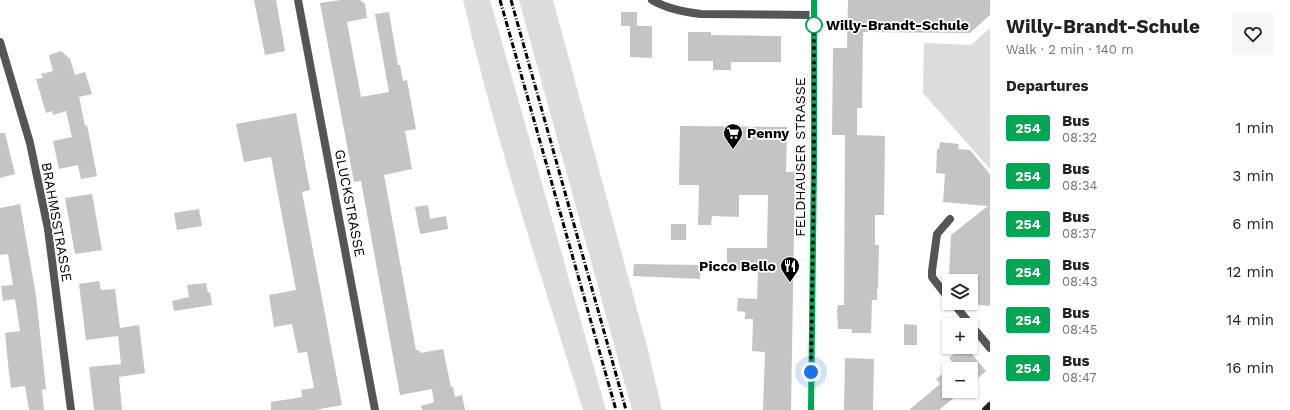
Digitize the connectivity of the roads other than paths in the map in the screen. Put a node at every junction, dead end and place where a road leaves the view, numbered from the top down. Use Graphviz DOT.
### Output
graph roads {
  1 [pos="298,0"];
  2 [pos="652,0"];
  3 [pos="814,0"];
  4 [pos="814,15"];
  5 [pos="0,42"];
  6 [pos="950,219"];
  7 [pos="942,290"];
  8 [pos="959,310"];
  9 [pos="965,318"];
  10 [pos="978,333"];
  11 [pos="990,348"];
  12 [pos="990,406"];
  13 [pos="71,410"];
  14 [pos="375,410"];
  15 [pos="811,410"];
  16 [pos="986,410"];
  1 -- 14 [label="street, GLUCKSTRASSE"];
  2 -- 4 [label="street"];
  3 -- 4 [label="street, FELDHAUSER STRASSE"];
  4 -- 15 [label="street, FELDHAUSER STRASSE"];
  5 -- 13 [label="street, BRAHMSSTRASSE"];
  6 -- 7 [label="street"];
  8 -- 9 [label="street"];
  10 -- 11 [label="street"];
  12 -- 16 [label="street"];
}
